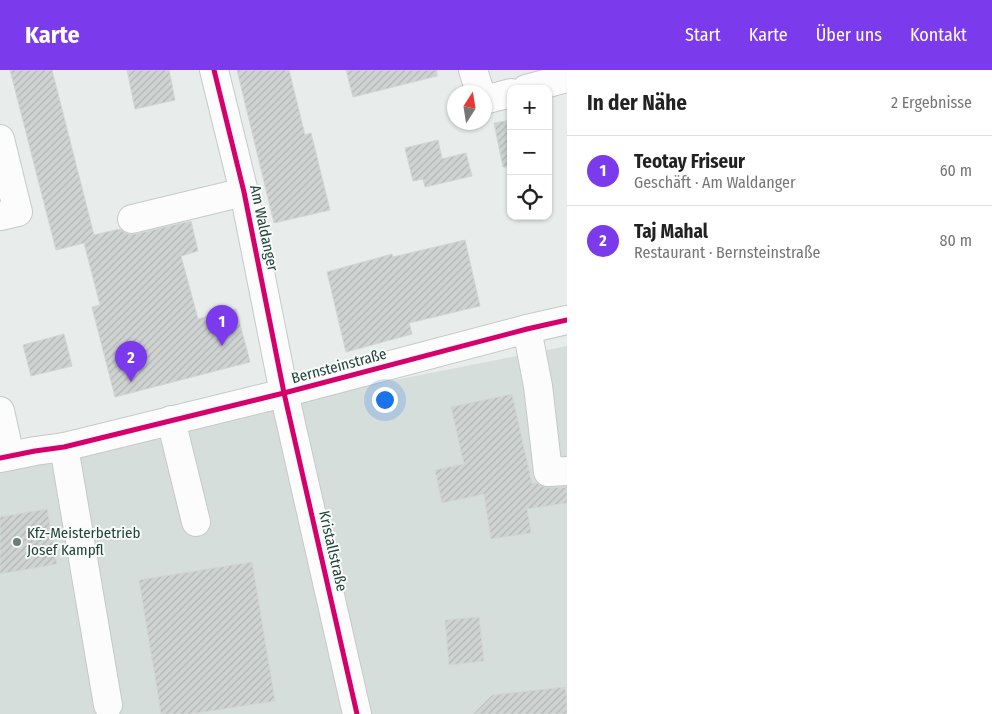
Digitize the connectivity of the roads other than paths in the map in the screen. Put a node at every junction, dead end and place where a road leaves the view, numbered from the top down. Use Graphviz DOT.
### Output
graph roads {
  1 [pos="214,70"];
  2 [pos="473,70"];
  3 [pos="567,78"];
  4 [pos="478,85"];
  5 [pos="541,85"];
  6 [pos="507,94"];
  7 [pos="492,98"];
  8 [pos="0,139"];
  9 [pos="244,192"];
  10 [pos="0,216"];
  11 [pos="132,219"];
  12 [pos="567,320"];
  13 [pos="528,329"];
  14 [pos="284,393"];
  15 [pos="0,411"];
  16 [pos="171,420"];
  17 [pos="64,447"];
  18 [pos="5,457"];
  19 [pos="567,471"];
  20 [pos="196,522"];
  21 [pos="108,705"];
  22 [pos="357,714"];
  1 -- 9 [label="street, Am Waldanger"];
  2 -- 4 [label="street"];
  3 -- 5 [label="street"];
  6 -- 7 [label="street"];
  8 -- 10 [label="street"];
  9 -- 11 [label="street"];
  9 -- 14 [label="street, Am Waldanger"];
  12 -- 13 [label="street, Bernsteinstraße"];
  13 -- 14 [label="street, Bernsteinstraße"];
  13 -- 19 [label="street"];
  14 -- 16 [label="street, Bernsteinstraße"];
  14 -- 22 [label="street, Kristallstraße"];
  15 -- 18 [label="street"];
  16 -- 17 [label="street, Bernsteinstraße"];
  16 -- 20 [label="street"];
  17 -- 18 [label="street, Bernsteinstraße"];
  17 -- 21 [label="street"];
}
